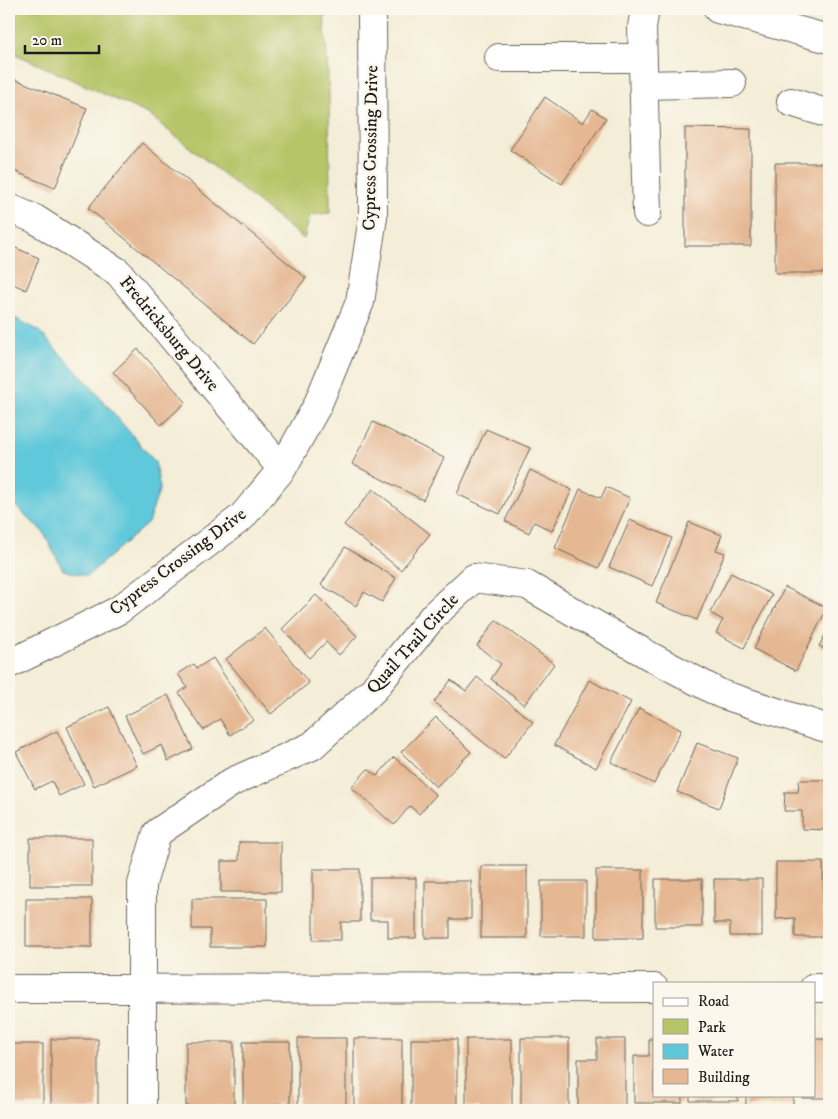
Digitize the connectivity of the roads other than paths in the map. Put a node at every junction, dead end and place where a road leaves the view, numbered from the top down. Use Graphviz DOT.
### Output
graph roads {
  1 [pos="372,9"];
  2 [pos="645,9"];
  3 [pos="718,9"];
  4 [pos="829,39"];
  5 [pos="500,58"];
  6 [pos="643,58"];
  7 [pos="732,83"];
  8 [pos="644,85"];
  9 [pos="791,102"];
  10 [pos="829,114"];
  11 [pos="9,208"];
  12 [pos="647,213"];
  13 [pos="282,469"];
  14 [pos="9,664"];
  15 [pos="829,729"];
  16 [pos="653,988"];
  17 [pos="816,988"];
  18 [pos="829,988"];
  19 [pos="9,989"];
  20 [pos="142,989"];
  21 [pos="142,1110"];
  1 -- 13 [label="street, Cypress Crossing Drive"];
  2 -- 6 [label="street"];
  3 -- 4 [label="street"];
  5 -- 6 [label="street"];
  6 -- 8 [label="street"];
  7 -- 8 [label="street"];
  8 -- 12 [label="street"];
  9 -- 10 [label="street"];
  11 -- 13 [label="street, Fredricksburg Drive"];
  13 -- 14 [label="street, Cypress Crossing Drive"];
  15 -- 20 [label="street, Quail Trail Circle"];
  16 -- 20 [label="street"];
  17 -- 18 [label="street"];
  19 -- 20 [label="street"];
  20 -- 21 [label="street, Quail Trail Circle"];
}
